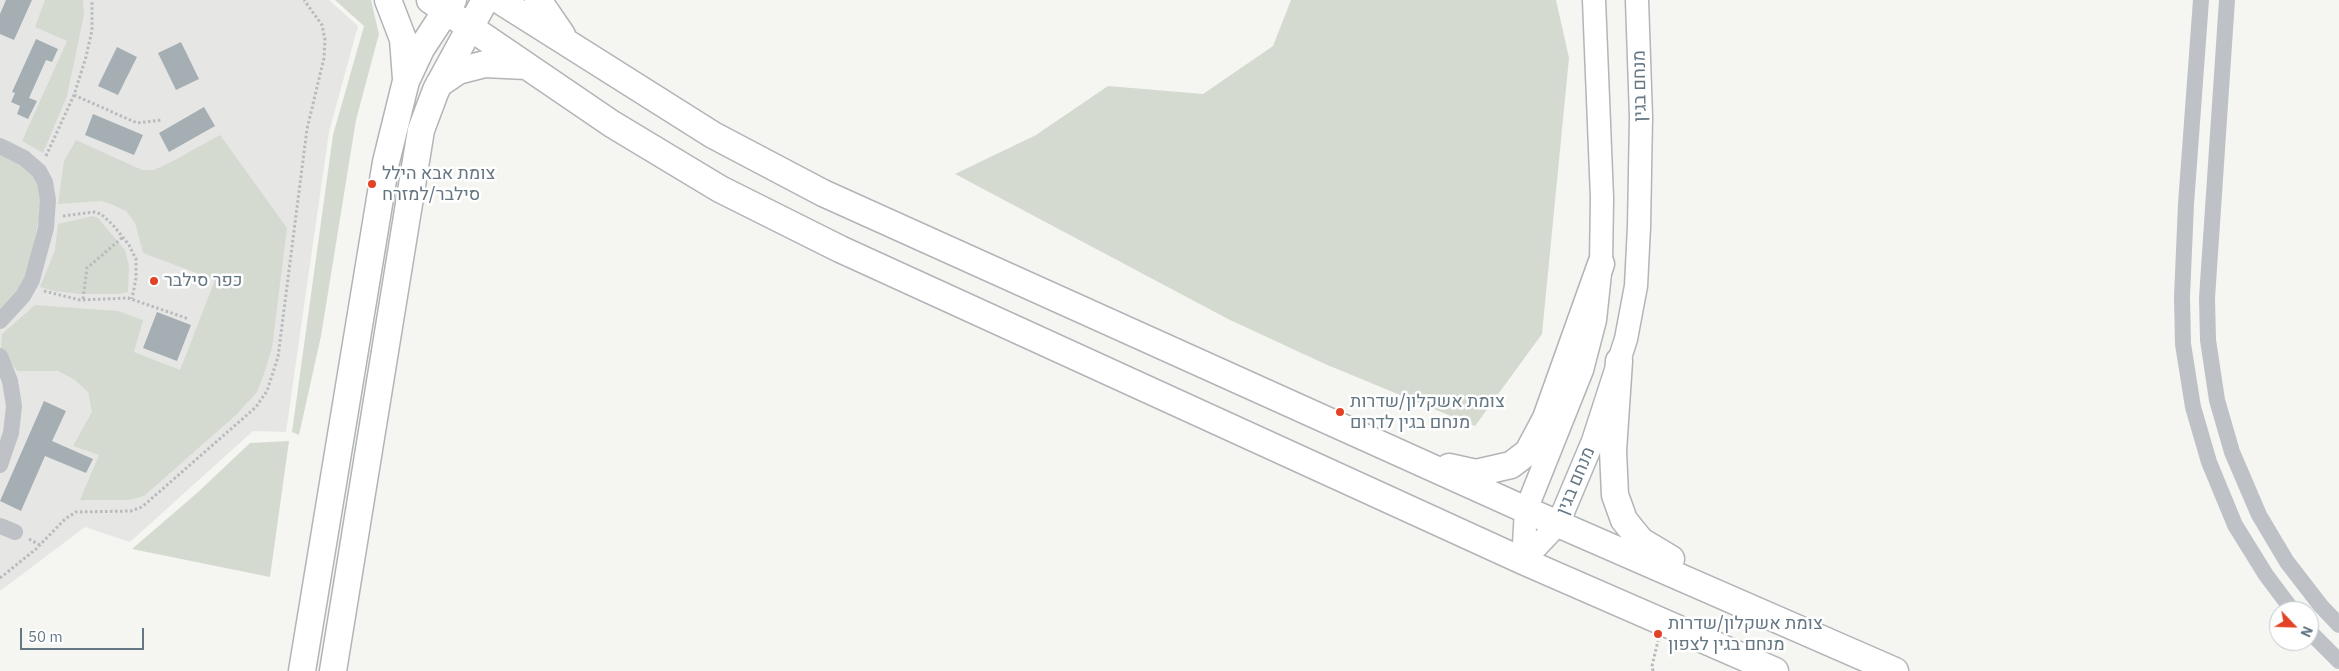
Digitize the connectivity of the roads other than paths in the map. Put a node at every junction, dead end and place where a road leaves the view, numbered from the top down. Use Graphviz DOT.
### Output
graph roads {
  1 [pos="388,0"];
  2 [pos="485,0"];
  3 [pos="499,0"];
  4 [pos="538,0"];
  5 [pos="1594,0"];
  6 [pos="1638,0"];
  7 [pos="2201,0"];
  8 [pos="2227,0"];
  9 [pos="443,3"];
  10 [pos="469,27"];
  11 [pos="569,46"];
  12 [pos="526,66"];
  13 [pos="406,82"];
  14 [pos="439,84"];
  15 [pos="0,146"];
  16 [pos="1600,264"];
  17 [pos="0,321"];
  18 [pos="0,356"];
  19 [pos="1619,360"];
  20 [pos="1419,461"];
  21 [pos="0,465"];
  22 [pos="1526,510"];
  23 [pos="1558,524"];
  24 [pos="1524,561"];
  25 [pos="2286,601"];
  26 [pos="1761,613"];
  27 [pos="2339,625"];
  28 [pos="2319,641"];
  29 [pos="2339,661"];
  30 [pos="302,671"];
  31 [pos="333,671"];
  32 [pos="1775,671"];
  33 [pos="1895,671"];
  1 -- 13 [label="highway"];
  2 -- 10 [label="highway"];
  3 -- 11 [label="highway"];
  4 -- 11 [label="highway"];
  5 -- 16 [label="main road, מנחם בגין"];
  6 -- 19 [label="main road, מנחם בגין"];
  7 -- 25 [label="street"];
  8 -- 27 [label="street"];
  9 -- 10 [label="highway"];
  9 -- 13 [label="highway"];
  10 -- 12 [label="highway"];
  10 -- 14 [label="highway"];
  11 -- 20 [label="highway"];
  12 -- 14 [label="highway"];
  12 -- 24 [label="highway"];
  13 -- 30 [label="highway"];
  14 -- 31 [label="highway"];
  15 -- 17 [label="street"];
  16 -- 20 [label="highway"];
  16 -- 22 [label="main road, מנחם בגין"];
  18 -- 21 [label="street"];
  19 -- 23 [label="main road, מנחם בגין"];
  19 -- 26 [label="highway"];
  20 -- 22 [label="highway"];
  22 -- 23 [label="highway"];
  22 -- 24 [label="main road, מנחם בגין"];
  23 -- 24 [label="main road, מנחם בגין"];
  23 -- 26 [label="highway"];
  24 -- 32 [label="highway"];
  26 -- 33 [label="highway"];
  28 -- 29 [label="street"];
}
